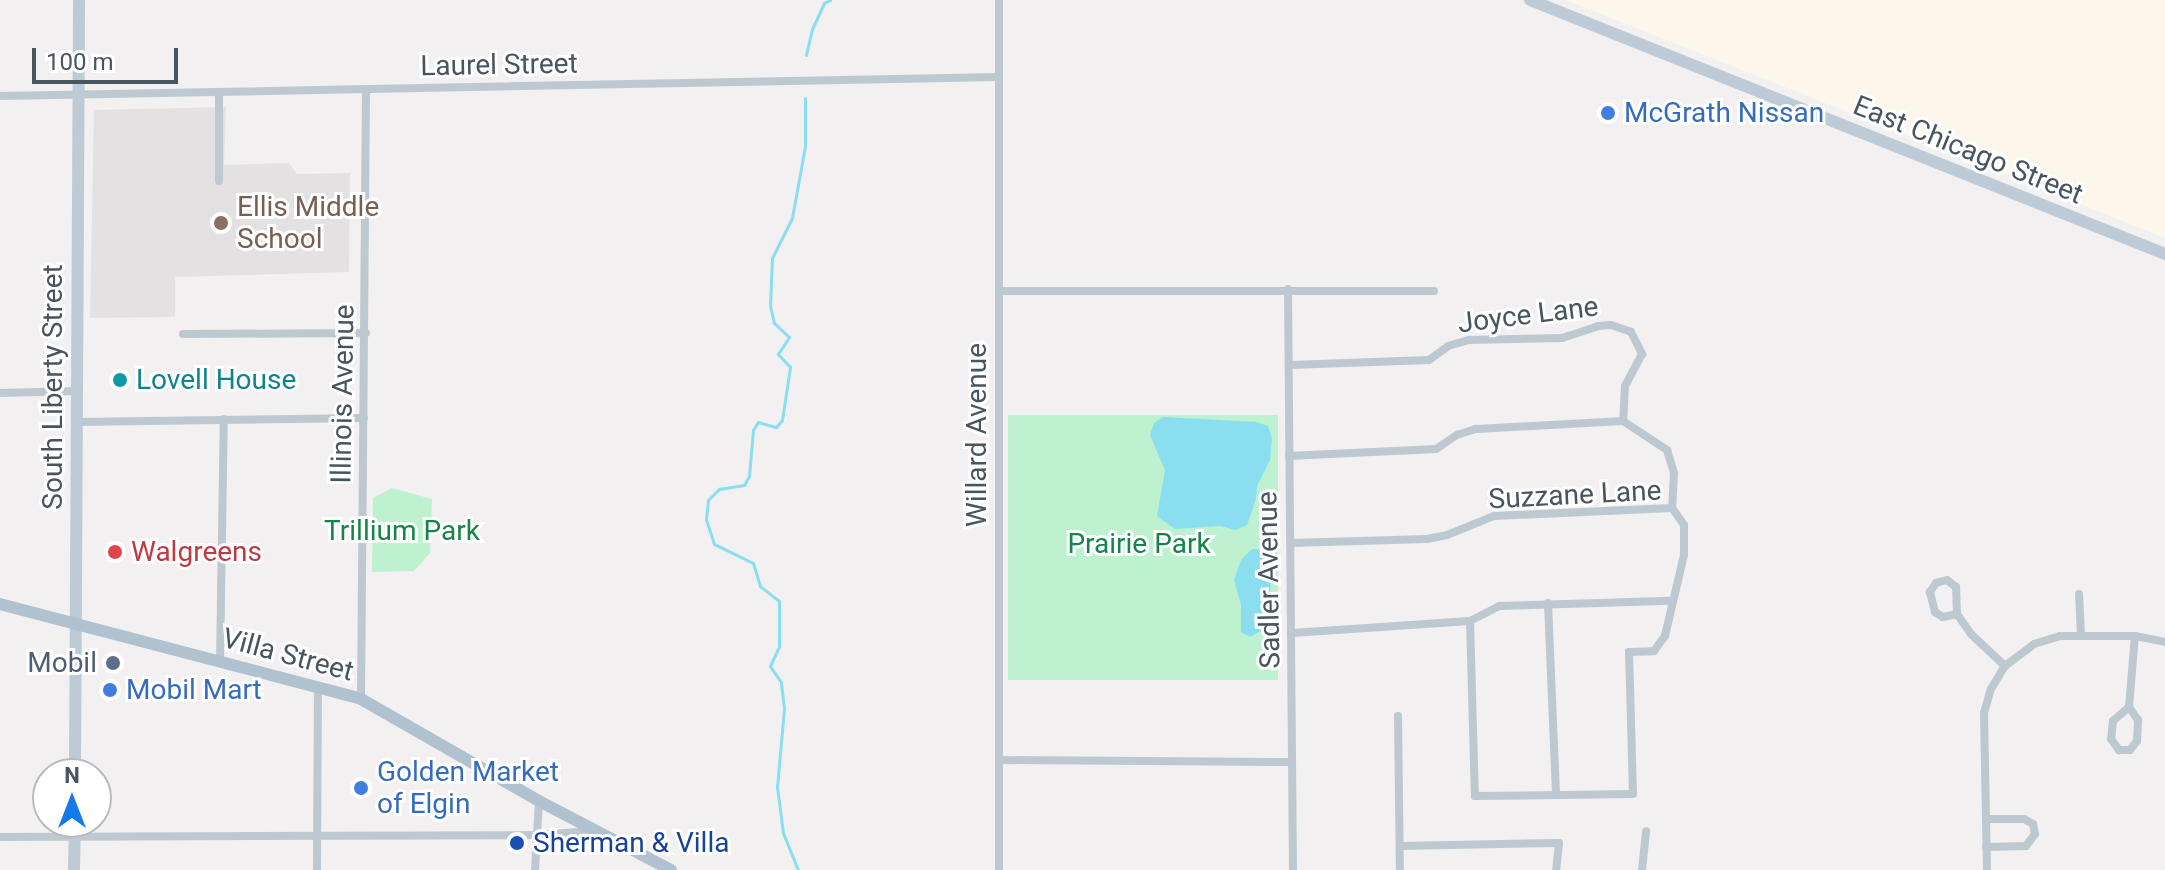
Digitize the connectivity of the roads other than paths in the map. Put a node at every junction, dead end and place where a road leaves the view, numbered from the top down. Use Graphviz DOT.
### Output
graph roads {
  1 [pos="79,0"];
  2 [pos="999,0"];
  3 [pos="1530,0"];
  4 [pos="999,77"];
  5 [pos="366,89"];
  6 [pos="219,93"];
  7 [pos="78,95"];
  8 [pos="0,96"];
  9 [pos="219,181"];
  10 [pos="2165,254"];
  11 [pos="1288,289"];
  12 [pos="999,291"];
  13 [pos="1434,291"];
  14 [pos="366,333"];
  15 [pos="183,334"];
  16 [pos="1290,365"];
  17 [pos="77,391"];
  18 [pos="0,393"];
  19 [pos="364,418"];
  20 [pos="224,419"];
  21 [pos="1623,421"];
  22 [pos="77,422"];
  23 [pos="1289,456"];
  24 [pos="1672,508"];
  25 [pos="1291,543"];
  26 [pos="2079,594"];
  27 [pos="1672,601"];
  28 [pos="1548,603"];
  29 [pos="0,604"];
  30 [pos="1957,614"];
  31 [pos="1470,621"];
  32 [pos="76,623"];
  33 [pos="1292,633"];
  34 [pos="2081,635"];
  35 [pos="2135,636"];
  36 [pos="2165,642"];
  37 [pos="220,662"];
  38 [pos="2005,666"];
  39 [pos="318,689"];
  40 [pos="361,699"];
  41 [pos="2129,707"];
  42 [pos="1398,716"];
  43 [pos="75,758"];
  44 [pos="999,760"];
  45 [pos="1292,762"];
  46 [pos="1556,795"];
  47 [pos="539,801"];
  48 [pos="1986,819"];
  49 [pos="593,831"];
  50 [pos="1646,831"];
  51 [pos="317,835"];
  52 [pos="535,835"];
  53 [pos="112,836"];
  54 [pos="0,837"];
  55 [pos="32,837"];
  56 [pos="75,838"];
  57 [pos="1400,846"];
  58 [pos="1986,847"];
  59 [pos="74,870"];
  60 [pos="317,870"];
  61 [pos="535,870"];
  62 [pos="671,870"];
  63 [pos="999,870"];
  64 [pos="1293,870"];
  65 [pos="1400,870"];
  66 [pos="1556,870"];
  67 [pos="1642,870"];
  68 [pos="1987,870"];
  1 -- 7 [label="main road, South Liberty Street"];
  2 -- 4 [label="street, Willard Avenue"];
  3 -- 10 [label="main road, East Chicago Street"];
  4 -- 5 [label="street, Laurel Street"];
  4 -- 12 [label="street, Willard Avenue"];
  5 -- 6 [label="street, Laurel Street"];
  5 -- 14 [label="street, Illinois Avenue"];
  6 -- 7 [label="street, Laurel Street"];
  6 -- 9 [label="street"];
  7 -- 8 [label="street, Laurel Street"];
  7 -- 17 [label="main road, South Liberty Street"];
  11 -- 12 [label="street"];
  11 -- 13 [label="street"];
  11 -- 16 [label="street, Sadler Avenue"];
  12 -- 44 [label="street, Willard Avenue"];
  14 -- 15 [label="street"];
  14 -- 19 [label="street, Illinois Avenue"];
  16 -- 21 [label="street, Joyce Lane"];
  16 -- 23 [label="street, Sadler Avenue"];
  17 -- 18 [label="street"];
  17 -- 22 [label="main road, South Liberty Street"];
  19 -- 20 [label="street"];
  19 -- 40 [label="street, Illinois Avenue"];
  20 -- 22 [label="street"];
  20 -- 37 [label="street"];
  21 -- 23 [label="street"];
  21 -- 24 [label="street"];
  22 -- 32 [label="main road, South Liberty Street"];
  23 -- 25 [label="street, Sadler Avenue"];
  24 -- 25 [label="street, Suzzane Lane"];
  24 -- 27 [label="street, Suzzane Lane"];
  25 -- 33 [label="street, Sadler Avenue"];
  26 -- 34 [label="street"];
  27 -- 28 [label="street"];
  27 -- 46 [label="street, Suzzane Lane"];
  28 -- 31 [label="street"];
  28 -- 46 [label="street"];
  29 -- 32 [label="main road, Villa Street"];
  30 -- 30 [label="street"];
  30 -- 38 [label="street"];
  31 -- 33 [label="street"];
  31 -- 46 [label="street"];
  32 -- 37 [label="main road, Villa Street"];
  32 -- 43 [label="main road, South Liberty Street"];
  33 -- 45 [label="street, Sadler Avenue"];
  34 -- 35 [label="street"];
  34 -- 38 [label="street"];
  35 -- 36 [label="street"];
  35 -- 41 [label="street"];
  37 -- 39 [label="main road, Villa Street"];
  38 -- 48 [label="street"];
  39 -- 40 [label="main road, Villa Street"];
  39 -- 51 [label="street"];
  40 -- 47 [label="main road, Villa Street"];
  41 -- 41 [label="street"];
  42 -- 57 [label="street"];
  44 -- 45 [label="street"];
  44 -- 63 [label="street, Willard Avenue"];
  45 -- 64 [label="street, Sadler Avenue"];
  47 -- 49 [label="main road, Villa Street"];
  47 -- 52 [label="street"];
  48 -- 58 [label="street"];
  48 -- 58 [label="street"];
  49 -- 52 [label="street"];
  49 -- 62 [label="main road, Villa Street"];
  50 -- 67 [label="street"];
  51 -- 52 [label="street"];
  51 -- 53 [label="street"];
  51 -- 60 [label="street"];
  52 -- 61 [label="street"];
  54 -- 55 [label="street"];
  56 -- 59 [label="main road"];
  57 -- 65 [label="street"];
  57 -- 66 [label="street"];
  58 -- 68 [label="street"];
}
